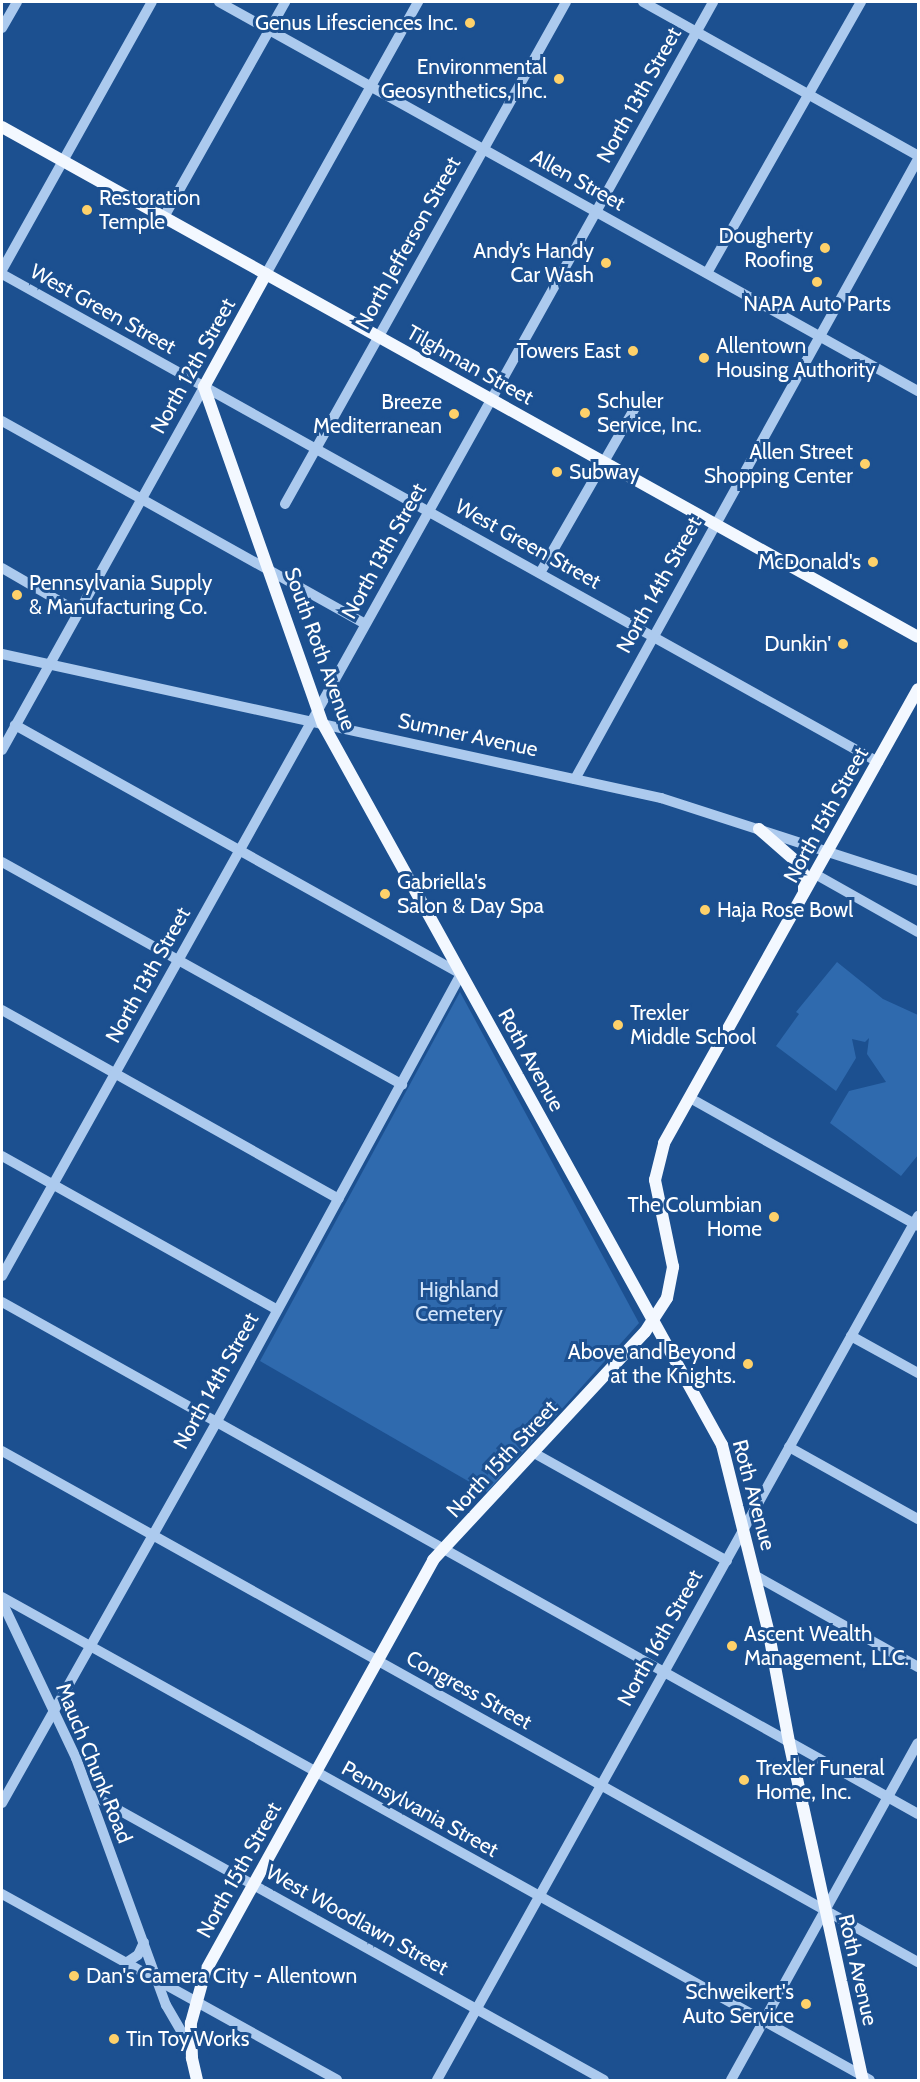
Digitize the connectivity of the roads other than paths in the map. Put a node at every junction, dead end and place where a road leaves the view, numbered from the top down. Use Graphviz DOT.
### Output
graph roads {
  1 [pos="17,2"];
  2 [pos="152,2"];
  3 [pos="219,2"];
  4 [pos="285,2"];
  5 [pos="418,2"];
  6 [pos="566,2"];
  7 [pos="643,2"];
  8 [pos="713,2"];
  9 [pos="861,2"];
  10 [pos="2,28"];
  11 [pos="269,30"];
  12 [pos="696,32"];
  13 [pos="371,87"];
  14 [pos="808,94"];
  15 [pos="2,127"];
  16 [pos="483,149"];
  17 [pos="918,157"];
  18 [pos="63,160"];
  19 [pos="596,212"];
  20 [pos="164,217"];
  21 [pos="2,272"];
  22 [pos="707,273"];
  23 [pos="266,274"];
  24 [pos="379,336"];
  25 [pos="821,336"];
  26 [pos="204,387"];
  27 [pos="918,392"];
  28 [pos="491,399"];
  29 [pos="637,404"];
  30 [pos="2,421"];
  31 [pos="317,448"];
  32 [pos="604,462"];
  33 [pos="141,499"];
  34 [pos="285,504"];
  35 [pos="429,511"];
  36 [pos="715,524"];
  37 [pos="2,568"];
  38 [pos="271,571"];
  39 [pos="540,573"];
  40 [pos="78,612"];
  41 [pos="365,624"];
  42 [pos="653,637"];
  43 [pos="918,637"];
  44 [pos="2,654"];
  45 [pos="49,664"];
  46 [pos="918,689"];
  47 [pos="319,706"];
  48 [pos="317,723"];
  49 [pos="15,725"];
  50 [pos="2,750"];
  51 [pos="878,762"];
  52 [pos="574,779"];
  53 [pos="759,829"];
  54 [pos="239,850"];
  55 [pos="828,852"];
  56 [pos="2,862"];
  57 [pos="815,874"];
  58 [pos="918,881"];
  59 [pos="804,894"];
  60 [pos="918,932"];
  61 [pos="178,961"];
  62 [pos="462,974"];
  63 [pos="2,1010"];
  64 [pos="115,1074"];
  65 [pos="402,1085"];
  66 [pos="690,1098"];
  67 [pos="2,1156"];
  68 [pos="53,1184"];
  69 [pos="339,1199"];
  70 [pos="917,1222"];
  71 [pos="2,1276"];
  72 [pos="2,1302"];
  73 [pos="277,1310"];
  74 [pos="653,1320"];
  75 [pos="851,1336"];
  76 [pos="918,1373"];
  77 [pos="216,1424"];
  78 [pos="789,1447"];
  79 [pos="2,1451"];
  80 [pos="534,1453"];
  81 [pos="918,1519"];
  82 [pos="744,1530"];
  83 [pos="153,1535"];
  84 [pos="443,1551"];
  85 [pos="727,1560"];
  86 [pos="756,1576"];
  87 [pos="2,1599"];
  88 [pos="90,1647"];
  89 [pos="377,1661"];
  90 [pos="918,1667"];
  91 [pos="664,1672"];
  92 [pos="54,1710"];
  93 [pos="789,1742"];
  94 [pos="918,1743"];
  95 [pos="315,1773"];
  96 [pos="600,1785"];
  97 [pos="90,1794"];
  98 [pos="887,1797"];
  99 [pos="2,1803"];
  100 [pos="918,1814"];
  101 [pos="252,1885"];
  102 [pos="2,1893"];
  103 [pos="539,1897"];
  104 [pos="824,1910"];
  105 [pos="144,1942"];
  106 [pos="918,1962"];
  107 [pos="126,1963"];
  108 [pos="158,1981"];
  109 [pos="195,2001"];
  110 [pos="476,2010"];
  111 [pos="763,2023"];
  112 [pos="191,2048"];
  113 [pos="865,2079"];
  114 [pos="197,2080"];
  115 [pos="337,2080"];
  116 [pos="437,2080"];
  117 [pos="604,2080"];
  118 [pos="731,2080"];
  1 -- 10 [label="street"];
  2 -- 18 [label="street"];
  3 -- 11 [label="street, Allen Street"];
  4 -- 11 [label="street"];
  5 -- 13 [label="street, North 12th Street"];
  6 -- 16 [label="street, North Jefferson Street"];
  7 -- 12 [label="street"];
  8 -- 12 [label="street, North 13th Street"];
  9 -- 14 [label="street"];
  11 -- 13 [label="street, Allen Street"];
  11 -- 20 [label="street"];
  12 -- 14 [label="street"];
  12 -- 19 [label="street, North 13th Street"];
  13 -- 16 [label="street, Allen Street"];
  13 -- 23 [label="street, North 12th Street"];
  14 -- 17 [label="street"];
  14 -- 22 [label="street"];
  15 -- 18 [label="main road, Tilghman Street"];
  16 -- 19 [label="street, Allen Street"];
  16 -- 24 [label="street, North Jefferson Street"];
  17 -- 25 [label="street, North 14th Street"];
  18 -- 20 [label="main road, Tilghman Street"];
  18 -- 21 [label="street"];
  19 -- 22 [label="street, Allen Street"];
  19 -- 28 [label="street, North 13th Street"];
  20 -- 23 [label="main road, Tilghman Street"];
  21 -- 26 [label="street, West Green Street"];
  22 -- 25 [label="street, Allen Street"];
  23 -- 24 [label="main road, Tilghman Street"];
  23 -- 26 [label="main road, North 12th Street"];
  24 -- 28 [label="main road, Tilghman Street"];
  24 -- 31 [label="street, North Jefferson Street"];
  25 -- 27 [label="street, Allen Street"];
  25 -- 36 [label="street, North 14th Street"];
  26 -- 31 [label="street, West Green Street"];
  26 -- 33 [label="street, North 12th Street"];
  26 -- 38 [label="main road, South Roth Avenue"];
  28 -- 32 [label="main road, Tilghman Street"];
  28 -- 35 [label="street, North 13th Street"];
  29 -- 32 [label="street"];
  30 -- 33 [label="street"];
  31 -- 34 [label="street, North Jefferson Street"];
  31 -- 35 [label="street, West Green Street"];
  32 -- 36 [label="main road, Tilghman Street"];
  32 -- 39 [label="street"];
  33 -- 38 [label="street"];
  33 -- 40 [label="street, North 12th Street"];
  35 -- 39 [label="street, West Green Street"];
  35 -- 41 [label="street, North 13th Street"];
  36 -- 42 [label="street, North 14th Street"];
  36 -- 43 [label="main road, Tilghman Street"];
  37 -- 40 [label="street"];
  38 -- 41 [label="street"];
  38 -- 47 [label="main road, South Roth Avenue"];
  39 -- 42 [label="street, West Green Street"];
  40 -- 45 [label="street, North 12th Street"];
  41 -- 47 [label="street, North 13th Street"];
  42 -- 51 [label="street, West Green Street"];
  42 -- 52 [label="street, North 14th Street"];
  44 -- 45 [label="street, Sumner Avenue"];
  45 -- 48 [label="street, Sumner Avenue"];
  45 -- 49 [label="street, North 12th Street"];
  46 -- 51 [label="main road, North 15th Street"];
  47 -- 48 [label="main road, South Roth Avenue"];
  48 -- 52 [label="street, Sumner Avenue"];
  48 -- 54 [label="street, North 13th Street"];
  48 -- 62 [label="main road, South Roth Avenue"];
  49 -- 50 [label="street, North 12th Street"];
  49 -- 54 [label="street"];
  51 -- 55 [label="main road, North 15th Street"];
  52 -- 53 [label="street, Sumner Avenue"];
  53 -- 55 [label="street, Sumner Avenue"];
  53 -- 59 [label="main road"];
  54 -- 61 [label="street, North 13th Street"];
  54 -- 62 [label="street"];
  55 -- 57 [label="main road, North 15th Street"];
  55 -- 58 [label="street, Sumner Avenue"];
  56 -- 61 [label="street"];
  57 -- 59 [label="main road, North 15th Street"];
  57 -- 60 [label="street"];
  59 -- 66 [label="main road, North 15th Street"];
  61 -- 64 [label="street, North 13th Street"];
  61 -- 65 [label="street"];
  62 -- 65 [label="street, North 14th Street"];
  62 -- 74 [label="main road, Roth Avenue"];
  63 -- 64 [label="street"];
  64 -- 68 [label="street, North 13th Street"];
  64 -- 69 [label="street"];
  65 -- 69 [label="street, North 14th Street"];
  66 -- 70 [label="street"];
  66 -- 74 [label="main road, North 15th Street"];
  67 -- 68 [label="street"];
  68 -- 71 [label="street, North 13th Street"];
  68 -- 73 [label="street"];
  69 -- 73 [label="street, North 14th Street"];
  70 -- 75 [label="street, North 16th Street"];
  72 -- 77 [label="street"];
  73 -- 77 [label="street, North 14th Street"];
  74 -- 80 [label="main road, North 15th Street"];
  74 -- 82 [label="main road, Roth Avenue"];
  75 -- 76 [label="street"];
  75 -- 78 [label="street, North 16th Street"];
  77 -- 83 [label="street, North 14th Street"];
  77 -- 84 [label="street"];
  78 -- 81 [label="street"];
  78 -- 82 [label="street, North 16th Street"];
  79 -- 83 [label="street, Congress Street"];
  80 -- 84 [label="main road, North 15th Street"];
  80 -- 85 [label="street"];
  82 -- 85 [label="street, North 16th Street"];
  82 -- 86 [label="main road, Roth Avenue"];
  83 -- 88 [label="street, North 14th Street"];
  83 -- 89 [label="street, Congress Street"];
  84 -- 89 [label="main road, North 15th Street"];
  84 -- 91 [label="street"];
  85 -- 91 [label="street, North 16th Street"];
  86 -- 90 [label="street"];
  86 -- 93 [label="main road, Roth Avenue"];
  87 -- 88 [label="street, Pennsylvania Street"];
  87 -- 92 [label="street, Mauch Chunk Road"];
  88 -- 92 [label="street, North 14th Street"];
  88 -- 95 [label="street, Pennsylvania Street"];
  89 -- 95 [label="main road, North 15th Street"];
  89 -- 96 [label="street, Congress Street"];
  91 -- 93 [label="street"];
  91 -- 96 [label="street, North 16th Street"];
  92 -- 97 [label="street, Mauch Chunk Road"];
  92 -- 99 [label="street, North 14th Street"];
  93 -- 98 [label="street"];
  93 -- 104 [label="main road, Roth Avenue"];
  94 -- 98 [label="street"];
  95 -- 101 [label="main road, North 15th Street"];
  95 -- 103 [label="street, Pennsylvania Street"];
  96 -- 103 [label="street, North 16th Street"];
  96 -- 104 [label="street, Congress Street"];
  97 -- 101 [label="street, West Woodlawn Street"];
  97 -- 105 [label="street, Mauch Chunk Road"];
  98 -- 100 [label="street"];
  98 -- 104 [label="street"];
  101 -- 109 [label="main road, North 15th Street"];
  101 -- 110 [label="street, West Woodlawn Street"];
  102 -- 107 [label="street"];
  103 -- 110 [label="street, North 16th Street"];
  103 -- 111 [label="street, Pennsylvania Street"];
  104 -- 106 [label="street, Congress Street"];
  104 -- 111 [label="street"];
  104 -- 113 [label="main road, Roth Avenue"];
  105 -- 107 [label="street"];
  105 -- 108 [label="street, Mauch Chunk Road"];
  107 -- 108 [label="street"];
  108 -- 109 [label="street"];
  108 -- 112 [label="street, Mauch Chunk Road"];
  109 -- 112 [label="main road, Mauch Chunk Road"];
  109 -- 115 [label="street"];
  110 -- 116 [label="street, North 16th Street"];
  110 -- 117 [label="street, West Woodlawn Street"];
  111 -- 113 [label="street, Pennsylvania Street"];
  111 -- 118 [label="street"];
  112 -- 114 [label="main road, Mauch Chunk Road"];
}
